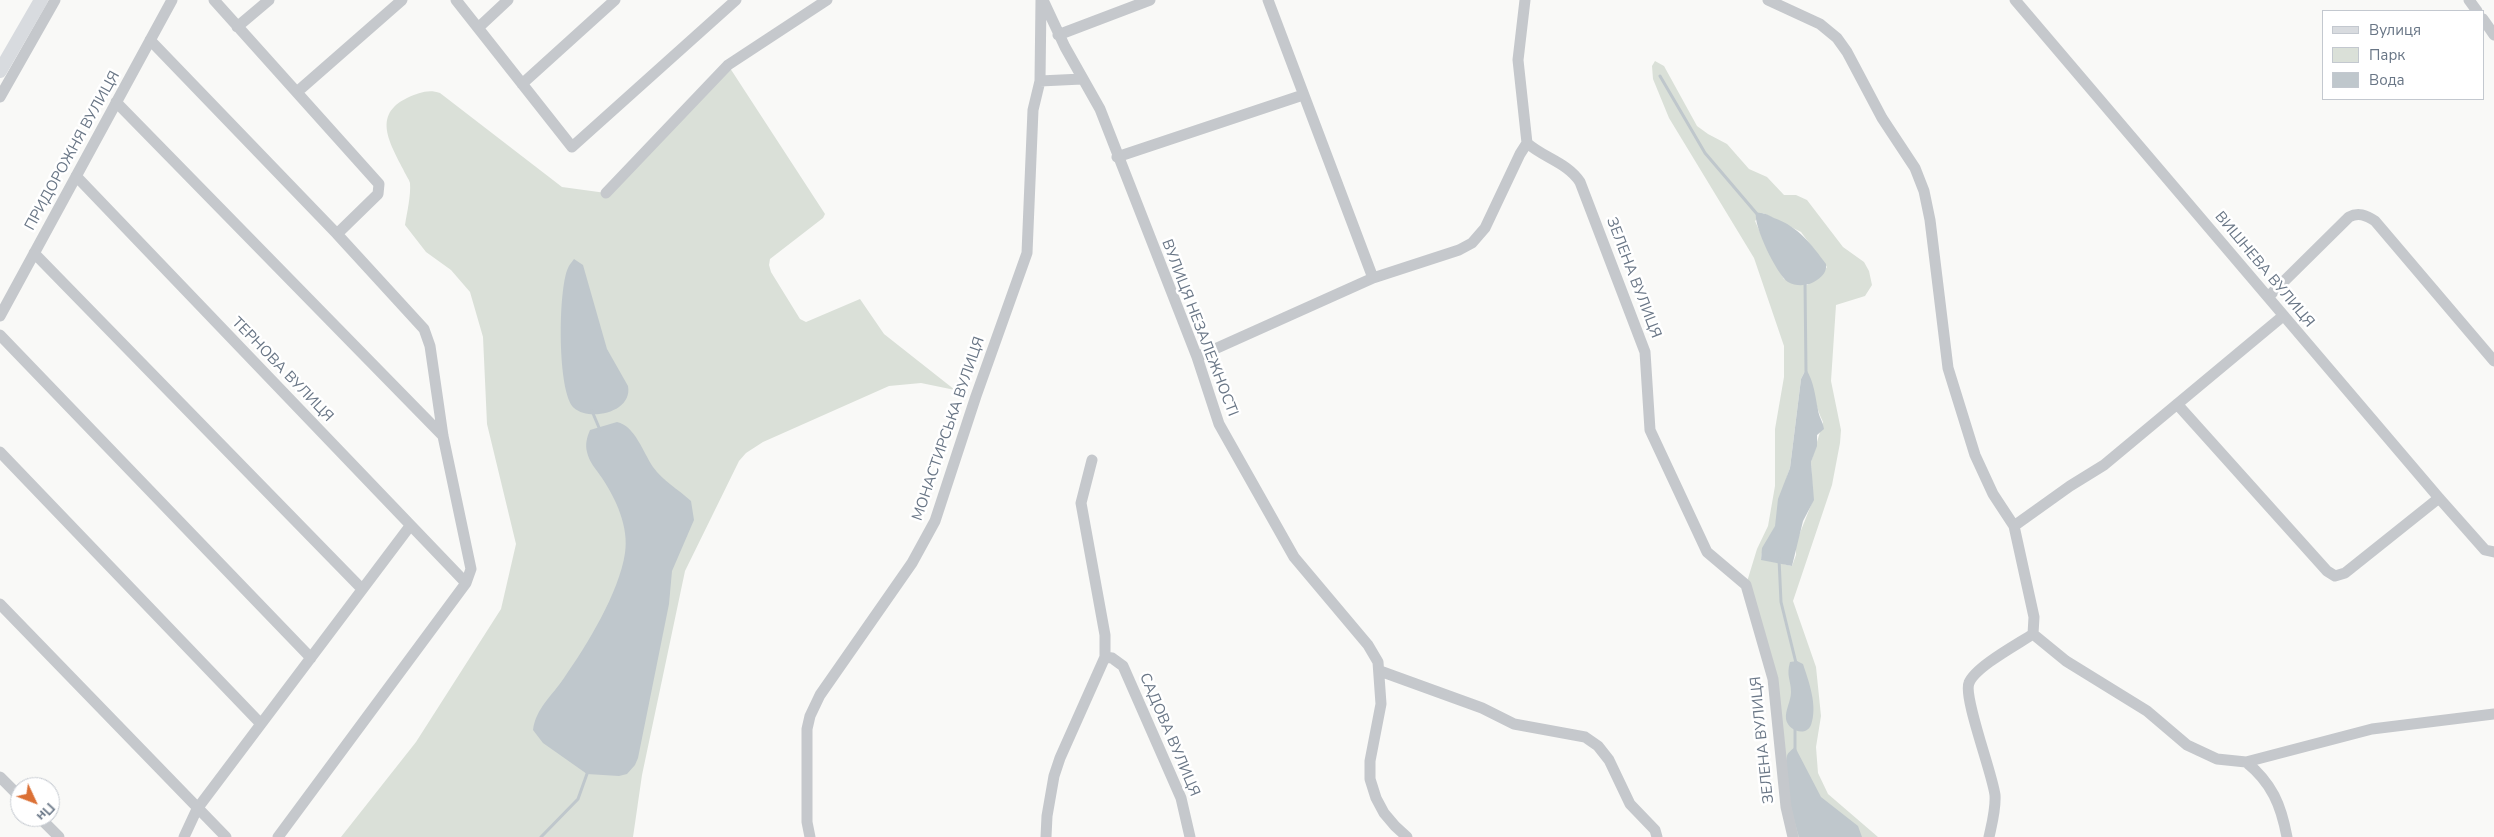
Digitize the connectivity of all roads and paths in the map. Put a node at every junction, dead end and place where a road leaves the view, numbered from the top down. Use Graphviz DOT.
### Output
graph roads {
  1 [pos="41,0"];
  2 [pos="55,0"];
  3 [pos="172,0"];
  4 [pos="214,0"];
  5 [pos="269,0"];
  6 [pos="402,0"];
  7 [pos="456,0"];
  8 [pos="508,0"];
  9 [pos="616,0"];
  10 [pos="736,0"];
  11 [pos="1042,0"];
  12 [pos="1150,0"];
  13 [pos="1268,0"];
  14 [pos="1525,0"];
  15 [pos="1768,0"];
  16 [pos="2015,0"];
  17 [pos="822,1"];
  18 [pos="2484,20"];
  19 [pos="237,27"];
  20 [pos="478,28"];
  21 [pos="1058,35"];
  22 [pos="2494,35"];
  23 [pos="150,40"];
  24 [pos="0,71"];
  25 [pos="1082,78"];
  26 [pos="1040,81"];
  27 [pos="522,84"];
  28 [pos="297,92"];
  29 [pos="1303,94"];
  30 [pos="0,97"];
  31 [pos="116,102"];
  32 [pos="1528,143"];
  33 [pos="1117,158"];
  34 [pos="76,176"];
  35 [pos="606,194"];
  36 [pos="337,234"];
  37 [pos="34,253"];
  38 [pos="1373,278"];
  39 [pos="2268,298"];
  40 [pos="0,316"];
  41 [pos="2283,316"];
  42 [pos="0,335"];
  43 [pos="1197,357"];
  44 [pos="2494,361"];
  45 [pos="2177,404"];
  46 [pos="443,436"];
  47 [pos="0,452"];
  48 [pos="1092,460"];
  49 [pos="2439,498"];
  50 [pos="410,526"];
  51 [pos="2014,526"];
  52 [pos="2494,552"];
  53 [pos="466,583"];
  54 [pos="362,590"];
  55 [pos="0,604"];
  56 [pos="2033,634"];
  57 [pos="1105,656"];
  58 [pos="311,658"];
  59 [pos="1380,671"];
  60 [pos="2494,714"];
  61 [pos="261,724"];
  62 [pos="2246,762"];
  63 [pos="0,777"];
  64 [pos="10,788"];
  65 [pos="197,809"];
  66 [pos="49,827"];
  67 [pos="59,837"];
  68 [pos="184,837"];
  69 [pos="226,837"];
  70 [pos="278,837"];
  71 [pos="810,837"];
  72 [pos="1046,837"];
  73 [pos="1190,837"];
  74 [pos="1407,837"];
  75 [pos="1657,837"];
  76 [pos="1793,837"];
  77 [pos="1989,837"];
  78 [pos="2286,837"];
  1 -- 24 [label="main road"];
  2 -- 30 [label="street"];
  3 -- 23 [label="street, ПРИДОРОЖНЯ ВУЛИЦЯ"];
  4 -- 19 [label="street"];
  5 -- 19 [label="street"];
  6 -- 28 [label="street"];
  7 -- 20 [label="street"];
  8 -- 20 [label="street"];
  9 -- 27 [label="street"];
  10 -- 27 [label="street"];
  11 -- 21 [label="street"];
  11 -- 26 [label="street, МОНАСТИРСЬКА ВУЛИЦЯ"];
  12 -- 21 [label="street"];
  13 -- 29 [label="street"];
  14 -- 32 [label="street"];
  15 -- 51 [label="street"];
  16 -- 39 [label="street, ВИШНЕВА ВУЛИЦЯ"];
  17 -- 35 [label="street"];
  18 -- 22 [label="street"];
  19 -- 28 [label="street"];
  20 -- 27 [label="street"];
  21 -- 25 [label="street"];
  23 -- 31 [label="street, ПРИДОРОЖНЯ ВУЛИЦЯ"];
  23 -- 36 [label="street"];
  25 -- 26 [label="street"];
  25 -- 33 [label="street"];
  26 -- 71 [label="street, МОНАСТИРСЬКА ВУЛИЦЯ"];
  28 -- 36 [label="street"];
  29 -- 33 [label="street"];
  29 -- 38 [label="street"];
  31 -- 34 [label="street, ПРИДОРОЖНЯ ВУЛИЦЯ"];
  31 -- 46 [label="street"];
  32 -- 38 [label="street"];
  32 -- 76 [label="street, ЗЕЛЕНА ВУЛИЦЯ"];
  33 -- 43 [label="street"];
  34 -- 37 [label="street, ПРИДОРОЖНЯ ВУЛИЦЯ"];
  34 -- 50 [label="street, ТЕРНОВА ВУЛИЦЯ"];
  36 -- 46 [label="street"];
  37 -- 40 [label="street, ПРИДОРОЖНЯ ВУЛИЦЯ"];
  37 -- 54 [label="street"];
  38 -- 43 [label="street"];
  39 -- 41 [label="street, ВИШНЕВА ВУЛИЦЯ"];
  39 -- 44 [label="street"];
  41 -- 45 [label="street"];
  41 -- 49 [label="street, ВИШНЕВА ВУЛИЦЯ"];
  42 -- 58 [label="street"];
  43 -- 59 [label="street"];
  45 -- 49 [label="street"];
  45 -- 51 [label="street"];
  46 -- 53 [label="street"];
  47 -- 61 [label="street"];
  48 -- 57 [label="street"];
  49 -- 52 [label="street, ВИШНЕВА ВУЛИЦЯ"];
  50 -- 53 [label="street, ТЕРНОВА ВУЛИЦЯ"];
  50 -- 54 [label="street"];
  51 -- 56 [label="street"];
  53 -- 70 [label="street"];
  54 -- 58 [label="street"];
  55 -- 65 [label="street"];
  56 -- 62 [label="street"];
  56 -- 77 [label="street"];
  57 -- 72 [label="street"];
  57 -- 73 [label="street, САДОВА ВУЛИЦЯ"];
  58 -- 61 [label="street"];
  59 -- 74 [label="street"];
  59 -- 75 [label="street"];
  60 -- 62 [label="street"];
  61 -- 65 [label="street"];
  62 -- 78 [label="street"];
  63 -- 64 [label="street"];
  65 -- 68 [label="street"];
  65 -- 69 [label="street"];
  66 -- 67 [label="street"];
}
